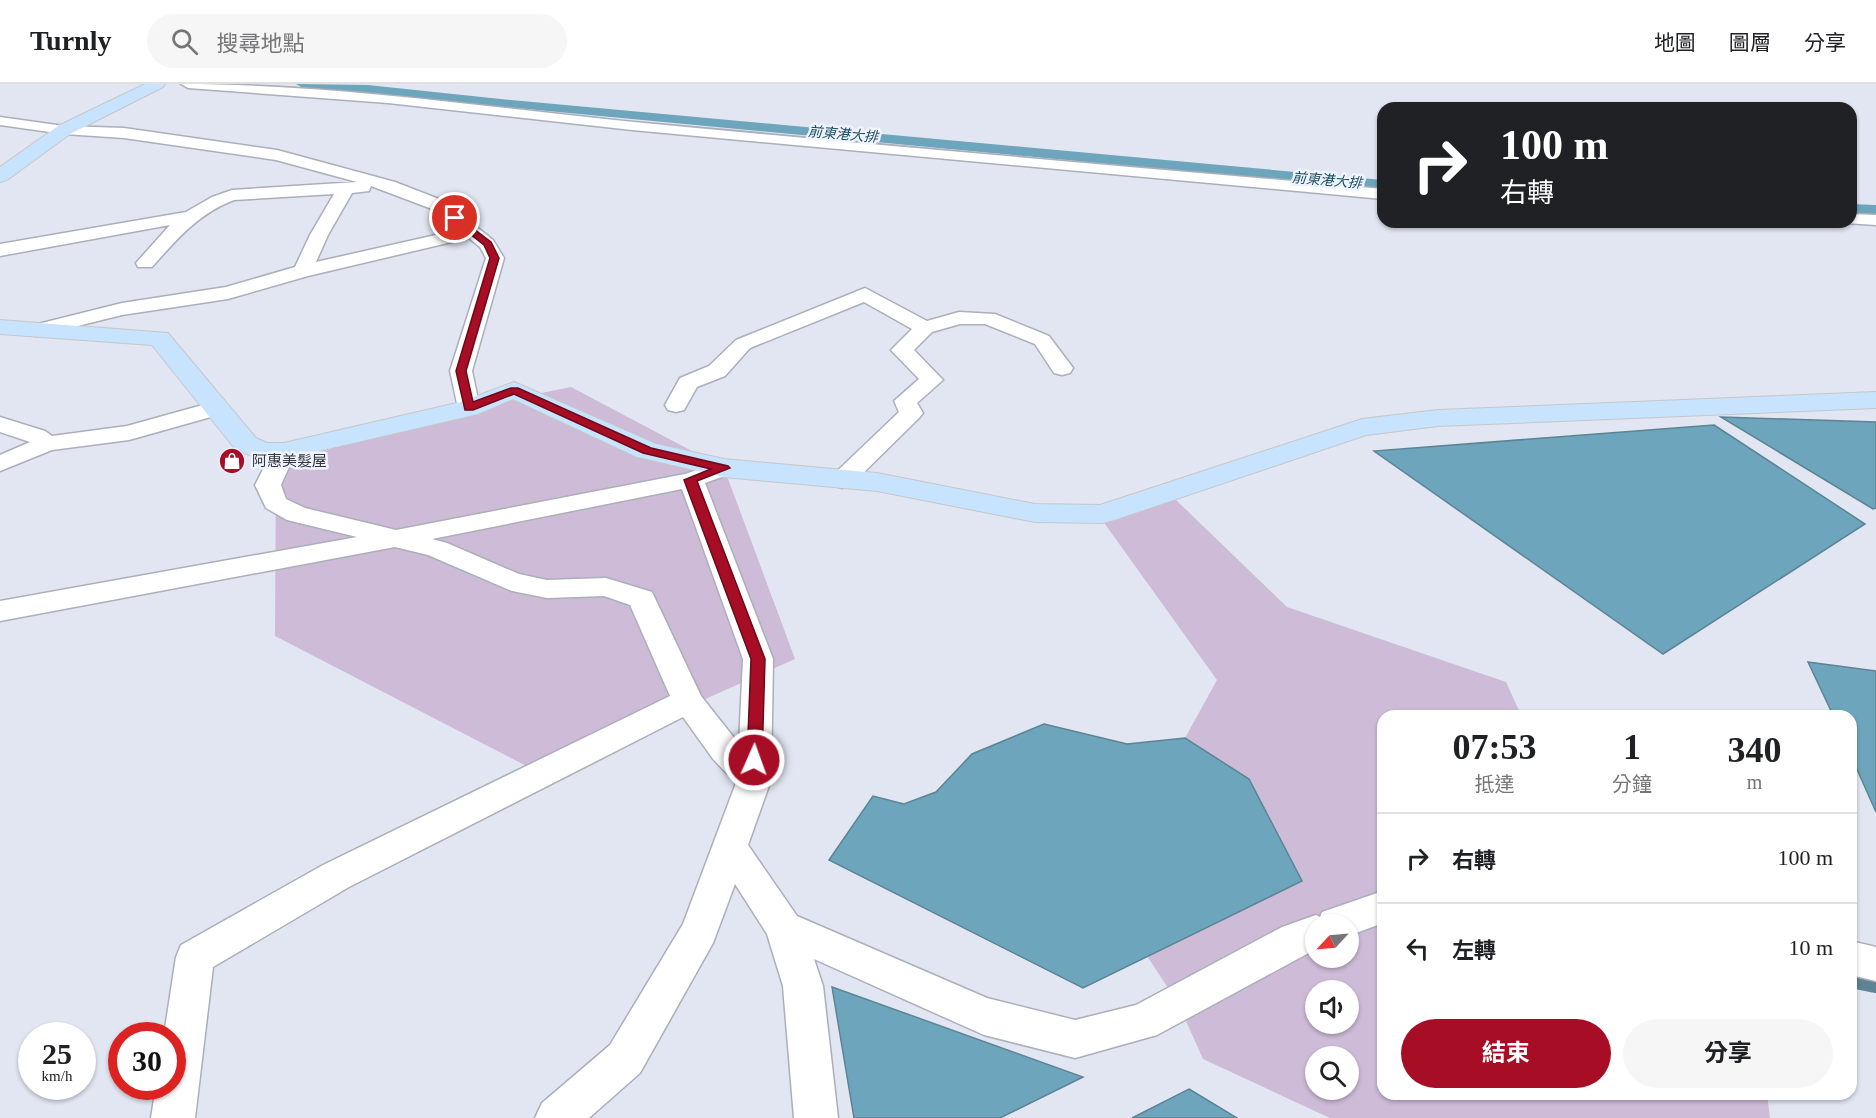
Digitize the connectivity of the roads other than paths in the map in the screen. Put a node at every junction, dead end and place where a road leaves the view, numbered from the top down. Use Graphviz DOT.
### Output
graph roads {
  1 [pos="157,84"];
  2 [pos="188,84"];
  3 [pos="0,121"];
  4 [pos="64,130"];
  5 [pos="0,176"];
  6 [pos="389,186"];
  7 [pos="346,188"];
  8 [pos="1377,193"];
  9 [pos="188,217"];
  10 [pos="1857,219"];
  11 [pos="1876,220"];
  12 [pos="473,232"];
  13 [pos="0,250"];
  14 [pos="145,263"];
  15 [pos="303,271"];
  16 [pos="0,327"];
  17 [pos="925,328"];
  18 [pos="37,330"];
  19 [pos="1062,368"];
  20 [pos="1876,400"];
  21 [pos="676,405"];
  22 [pos="217,408"];
  23 [pos="469,408"];
  24 [pos="0,424"];
  25 [pos="47,444"];
  26 [pos="284,451"];
  27 [pos="0,464"];
  28 [pos="724,468"];
  29 [pos="690,480"];
  30 [pos="842,480"];
  31 [pos="394,540"];
  32 [pos="0,611"];
  33 [pos="688,701"];
  34 [pos="754,780"];
  35 [pos="730,847"];
  36 [pos="1377,909"];
  37 [pos="1359,916"];
  38 [pos="784,928"];
  39 [pos="1305,936"];
  40 [pos="1857,959"];
  41 [pos="1876,964"];
  42 [pos="173,1118"];
  43 [pos="557,1118"];
  44 [pos="816,1118"];
  1 -- 4 [label="main road"];
  2 -- 8 [label="street"];
  3 -- 4 [label="street"];
  4 -- 5 [label="main road"];
  4 -- 6 [label="street"];
  6 -- 7 [label="street"];
  6 -- 12 [label="street"];
  7 -- 9 [label="street"];
  7 -- 15 [label="street"];
  9 -- 13 [label="street"];
  9 -- 14 [label="street"];
  10 -- 11 [label="street"];
  12 -- 15 [label="street"];
  12 -- 23 [label="street"];
  15 -- 18 [label="street"];
  16 -- 18 [label="main road"];
  17 -- 19 [label="street"];
  17 -- 21 [label="street"];
  17 -- 30 [label="street"];
  18 -- 22 [label="main road"];
  20 -- 30 [label="main road"];
  22 -- 25 [label="street"];
  22 -- 26 [label="main road"];
  23 -- 26 [label="main road"];
  23 -- 28 [label="main road"];
  24 -- 25 [label="street"];
  25 -- 27 [label="street"];
  26 -- 31 [label="street"];
  28 -- 29 [label="street"];
  28 -- 30 [label="main road"];
  29 -- 31 [label="street"];
  29 -- 34 [label="street"];
  31 -- 32 [label="street"];
  31 -- 33 [label="street"];
  33 -- 34 [label="street"];
  33 -- 42 [label="street"];
  34 -- 35 [label="street"];
  35 -- 38 [label="street"];
  35 -- 43 [label="street"];
  36 -- 37 [label="street"];
  38 -- 39 [label="street"];
  38 -- 44 [label="street"];
  40 -- 41 [label="street"];
}
